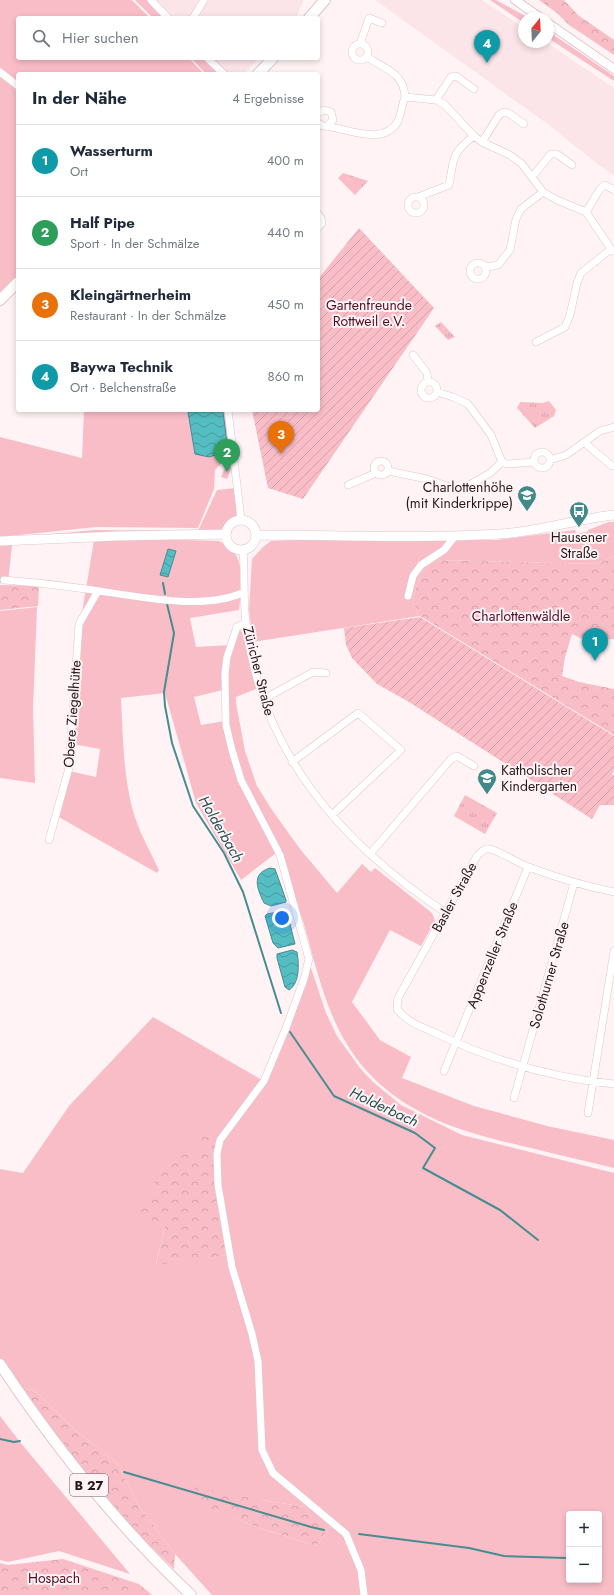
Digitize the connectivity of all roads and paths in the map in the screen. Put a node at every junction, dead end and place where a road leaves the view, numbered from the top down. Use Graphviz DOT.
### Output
graph roads {
  1 [pos="150,0"];
  2 [pos="204,0"];
  3 [pos="317,0"];
  4 [pos="325,0"];
  5 [pos="515,0"];
  6 [pos="532,12"];
  7 [pos="312,15"];
  8 [pos="166,16"];
  9 [pos="194,16"];
  10 [pos="382,22"];
  11 [pos="554,26"];
  12 [pos="360,44"];
  13 [pos="367,57"];
  14 [pos="209,60"];
  15 [pos="271,60"];
  16 [pos="614,69"];
  17 [pos="0,72"];
  18 [pos="222,72"];
  19 [pos="260,72"];
  20 [pos="16,84"];
  21 [pos="474,88"];
  22 [pos="404,97"];
  23 [pos="436,100"];
  24 [pos="320,112"];
  25 [pos="320,124"];
  26 [pos="524,124"];
  27 [pos="328,126"];
  28 [pos="474,136"];
  29 [pos="482,142"];
  30 [pos="572,165"];
  31 [pos="532,177"];
  32 [pos="614,190"];
  33 [pos="543,192"];
  34 [pos="418,197"];
  35 [pos="586,212"];
  36 [pos="613,250"];
  37 [pos="486,267"];
  38 [pos="16,284"];
  39 [pos="0,300"];
  40 [pos="536,342"];
  41 [pos="413,355"];
  42 [pos="428,382"];
  43 [pos="437,392"];
  44 [pos="228,412"];
  45 [pos="614,427"];
  46 [pos="585,442"];
  47 [pos="550,460"];
  48 [pos="502,462"];
  49 [pos="534,462"];
  50 [pos="614,466"];
  51 [pos="388,471"];
  52 [pos="376,473"];
  53 [pos="348,485"];
  54 [pos="614,515"];
  55 [pos="241,519"];
  56 [pos="226,534"];
  57 [pos="257,535"];
  58 [pos="455,536"];
  59 [pos="0,540"];
  60 [pos="243,550"];
  61 [pos="4,580"];
  62 [pos="98,591"];
  63 [pos="244,592"];
  64 [pos="408,596"];
  65 [pos="246,623"];
  66 [pos="326,672"];
  67 [pos="264,700"];
  68 [pos="292,762"];
  69 [pos="474,766"];
  70 [pos="332,815"];
  71 [pos="49,840"];
  72 [pos="370,854"];
  73 [pos="528,867"];
  74 [pos="574,883"];
  75 [pos="614,892"];
  76 [pos="446,913"];
  77 [pos="614,951"];
  78 [pos="456,1043"];
  79 [pos="523,1066"];
  80 [pos="444,1071"];
  81 [pos="594,1082"];
  82 [pos="614,1084"];
  83 [pos="514,1098"];
  84 [pos="588,1113"];
  85 [pos="0,1364"];
  86 [pos="191,1595"];
  87 [pos="364,1595"];
  1 -- 8 [label="street"];
  2 -- 9 [label="street"];
  3 -- 7 [label="main road"];
  4 -- 7 [label="main road"];
  5 -- 6 [label="street"];
  10 -- 12 [label="street"];
  11 -- 16 [label="street"];
  12 -- 13 [label="street"];
  12 -- 13 [label="street"];
  13 -- 22 [label="street"];
  14 -- 18 [label="street"];
  15 -- 19 [label="main road"];
  17 -- 20 [label="street"];
  21 -- 23 [label="street"];
  22 -- 23 [label="street"];
  22 -- 27 [label="street"];
  23 -- 28 [label="street"];
  24 -- 27 [label="street"];
  25 -- 27 [label="street"];
  26 -- 29 [label="street"];
  28 -- 29 [label="street"];
  28 -- 34 [label="street"];
  29 -- 31 [label="street"];
  30 -- 31 [label="street"];
  31 -- 33 [label="street"];
  32 -- 35 [label="street"];
  33 -- 35 [label="street"];
  33 -- 37 [label="street"];
  35 -- 36 [label="street"];
  36 -- 40 [label="street"];
  38 -- 39 [label="main road"];
  41 -- 42 [label="street"];
  42 -- 43 [label="street"];
  42 -- 43 [label="street"];
  43 -- 48 [label="street"];
  44 -- 55 [label="street"];
  45 -- 46 [label="street"];
  46 -- 47 [label="street"];
  46 -- 50 [label="street"];
  47 -- 49 [label="street"];
  47 -- 49 [label="street"];
  48 -- 49 [label="street"];
  48 -- 51 [label="street"];
  51 -- 52 [label="street"];
  51 -- 52 [label="street"];
  52 -- 53 [label="street"];
  54 -- 58 [label="main road"];
  55 -- 56 [label="main road"];
  55 -- 57 [label="main road"];
  56 -- 59 [label="main road"];
  56 -- 60 [label="main road"];
  57 -- 58 [label="main road"];
  57 -- 60 [label="main road"];
  58 -- 64 [label="street"];
  60 -- 63 [label="street, Züricher Straße"];
  61 -- 62 [label="street"];
  62 -- 63 [label="street"];
  62 -- 71 [label="street, Obere Ziegelhütte"];
  63 -- 65 [label="street, Züricher Straße"];
  65 -- 67 [label="street, Züricher Straße"];
  65 -- 87 [label="street"];
  66 -- 67 [label="street"];
  67 -- 68 [label="street, Züricher Straße"];
  68 -- 70 [label="street, Züricher Straße"];
  68 -- 70 [label="street"];
  69 -- 72 [label="street"];
  70 -- 72 [label="street, Züricher Straße"];
  72 -- 76 [label="street, Züricher Straße"];
  73 -- 74 [label="street, Basler Straße"];
  73 -- 76 [label="street, Basler Straße"];
  73 -- 78 [label="street, Appenzeller Straße"];
  74 -- 75 [label="street, Basler Straße"];
  74 -- 79 [label="street, Solothurner Straße"];
  76 -- 78 [label="street, Basler Straße"];
  77 -- 81 [label="street"];
  78 -- 79 [label="street, Basler Straße"];
  78 -- 80 [label="street"];
  79 -- 81 [label="street, Basler Straße"];
  79 -- 83 [label="street"];
  81 -- 82 [label="street, Basler Straße"];
  81 -- 84 [label="street"];
  85 -- 86 [label="main road, B 27"];
}
